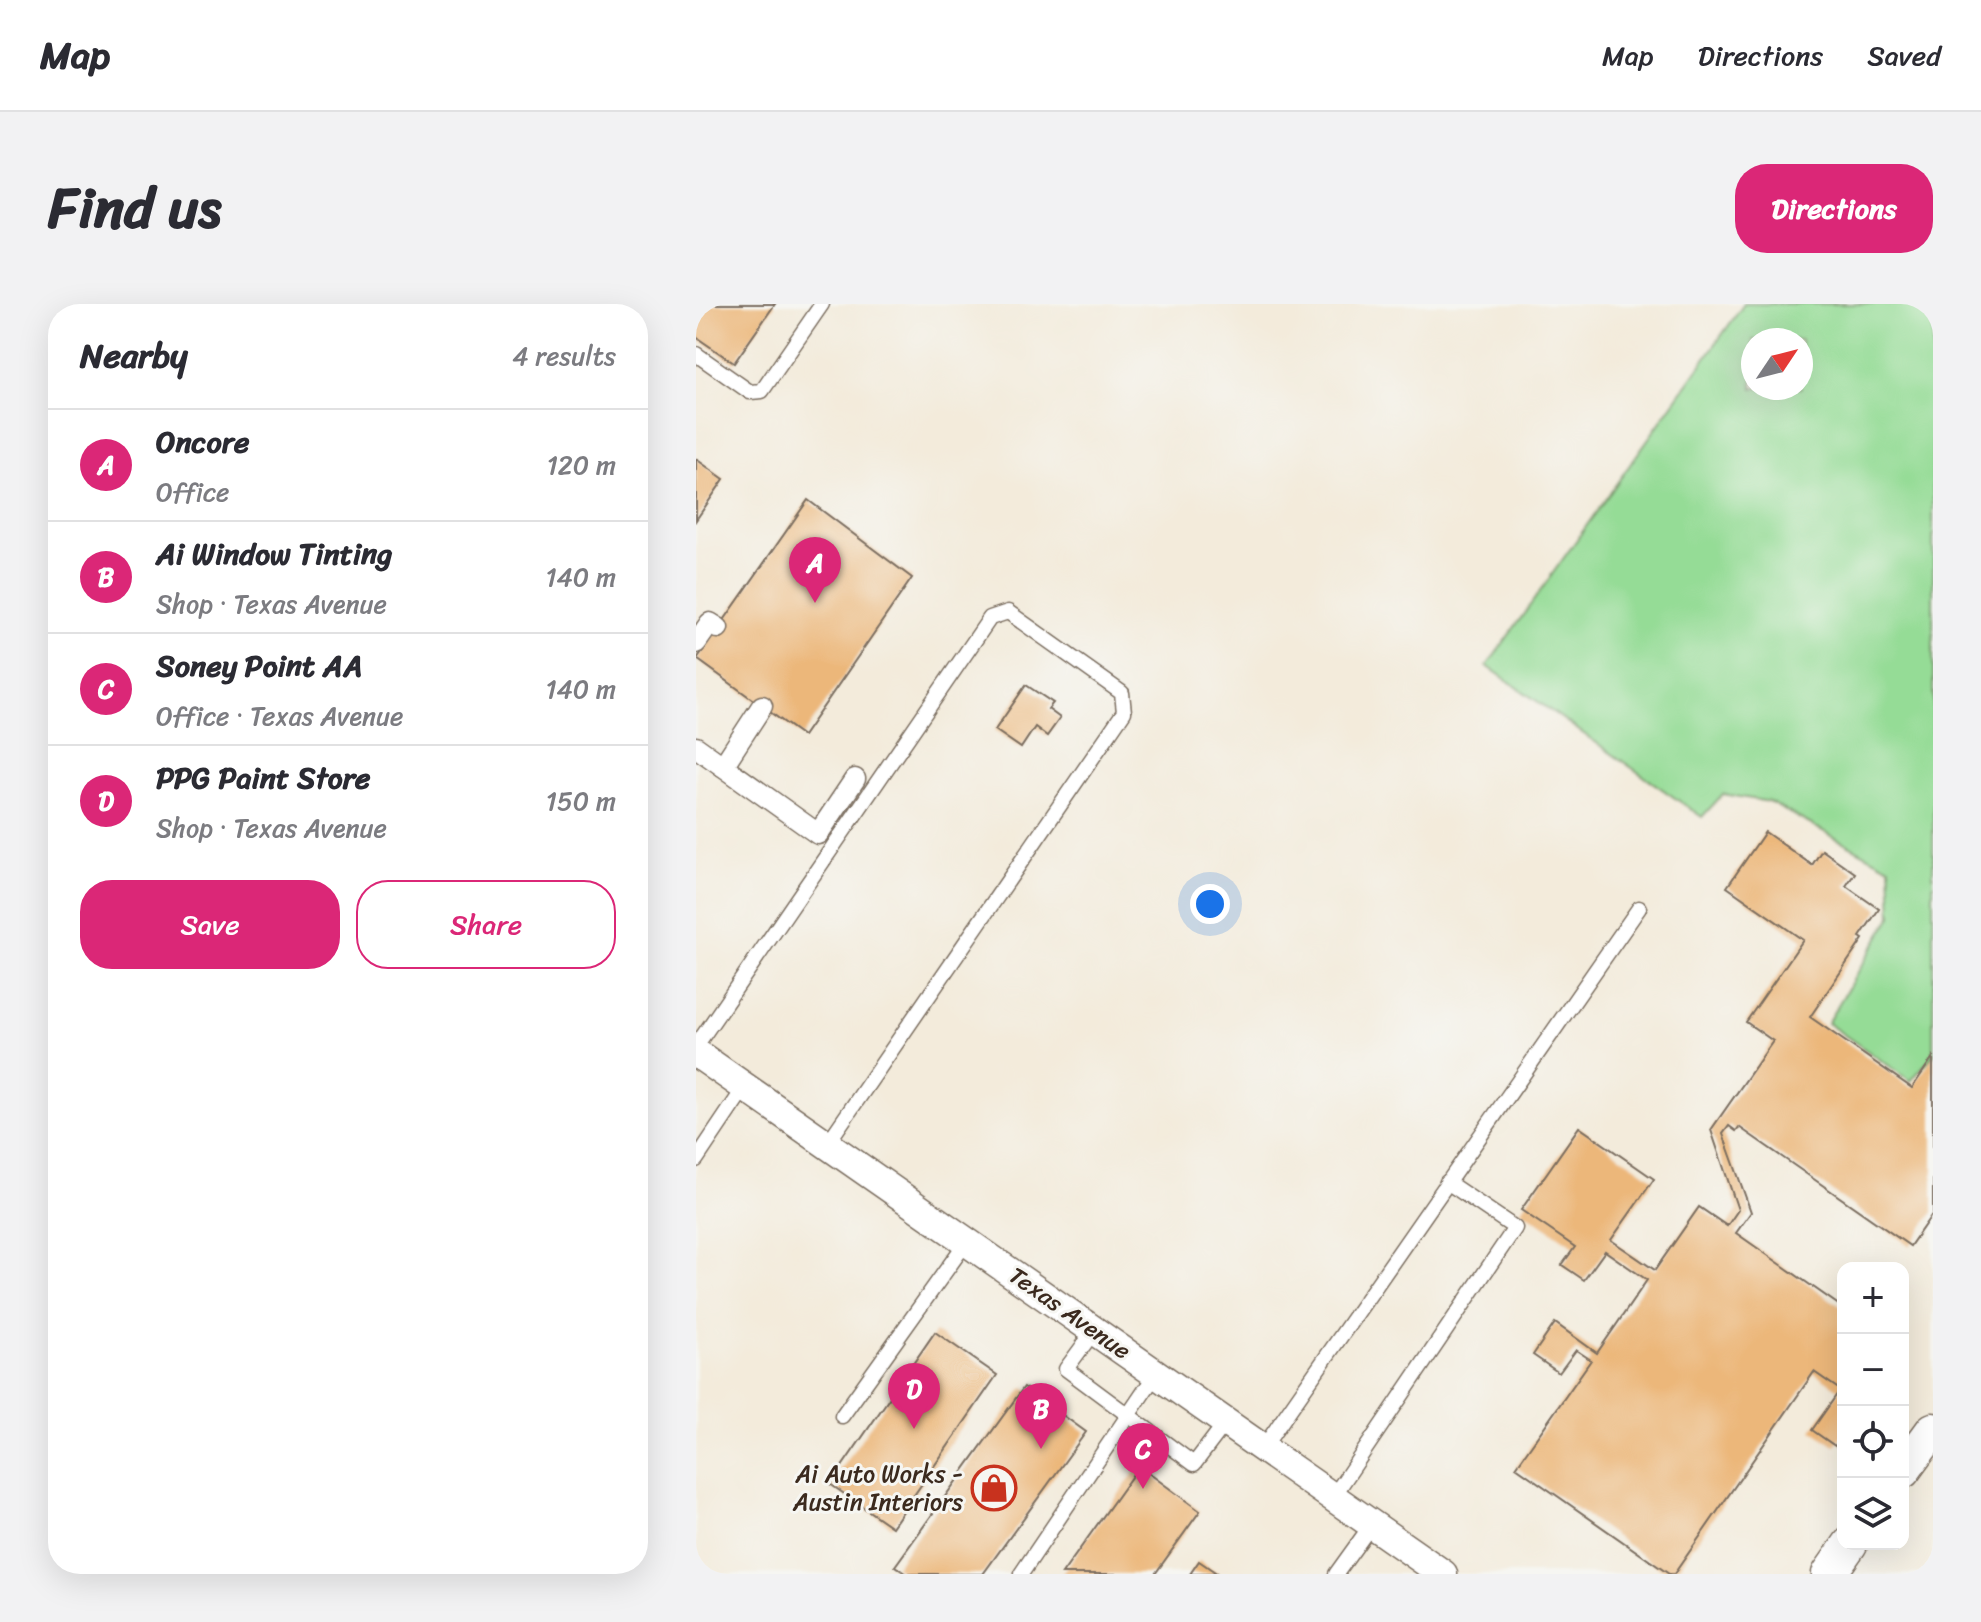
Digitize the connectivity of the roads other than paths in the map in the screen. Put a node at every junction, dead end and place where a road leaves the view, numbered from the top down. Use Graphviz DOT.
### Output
graph roads {
  1 [pos="822,304"];
  2 [pos="696,354"];
  3 [pos="718,628"];
  4 [pos="696,643"];
  5 [pos="762,706"];
  6 [pos="696,747"];
  7 [pos="723,766"];
  8 [pos="855,779"];
  9 [pos="1639,908"];
  10 [pos="696,1046"];
  11 [pos="696,1053"];
  12 [pos="745,1087"];
  13 [pos="696,1131"];
  14 [pos="709,1140"];
  15 [pos="827,1144"];
  16 [pos="696,1160"];
  17 [pos="1447,1182"];
  18 [pos="967,1241"];
  19 [pos="1094,1331"];
  20 [pos="1156,1374"];
  21 [pos="842,1416"];
  22 [pos="1128,1416"];
  23 [pos="1226,1422"];
  24 [pos="1933,1430"];
  25 [pos="1263,1448"];
  26 [pos="1909,1463"];
  27 [pos="1333,1497"];
  28 [pos="1372,1524"];
  29 [pos="1846,1550"];
  30 [pos="1021,1574"];
  31 [pos="1336,1574"];
  32 [pos="1443,1574"];
  33 [pos="1829,1574"];
  1 -- 2 [label="lane"];
  3 -- 4 [label="street"];
  5 -- 7 [label="street"];
  6 -- 7 [label="street"];
  7 -- 8 [label="street"];
  9 -- 17 [label="lane"];
  10 -- 15 [label="lane"];
  11 -- 12 [label="street, Texas Avenue"];
  12 -- 14 [label="lane"];
  12 -- 15 [label="street, Texas Avenue"];
  13 -- 14 [label="lane"];
  14 -- 16 [label="lane"];
  15 -- 18 [label="street, Texas Avenue"];
  17 -- 25 [label="lane"];
  17 -- 27 [label="lane"];
  18 -- 19 [label="street, Texas Avenue"];
  18 -- 21 [label="lane"];
  19 -- 20 [label="street, Texas Avenue"];
  19 -- 22 [label="lane"];
  20 -- 22 [label="lane"];
  20 -- 23 [label="street, Texas Avenue"];
  22 -- 23 [label="lane"];
  22 -- 30 [label="lane"];
  23 -- 25 [label="street, Texas Avenue"];
  24 -- 26 [label="street"];
  25 -- 27 [label="street, Texas Avenue"];
  27 -- 28 [label="street, Texas Avenue"];
  28 -- 31 [label="lane"];
  28 -- 32 [label="street, Texas Avenue"];
  29 -- 33 [label="street"];
}
